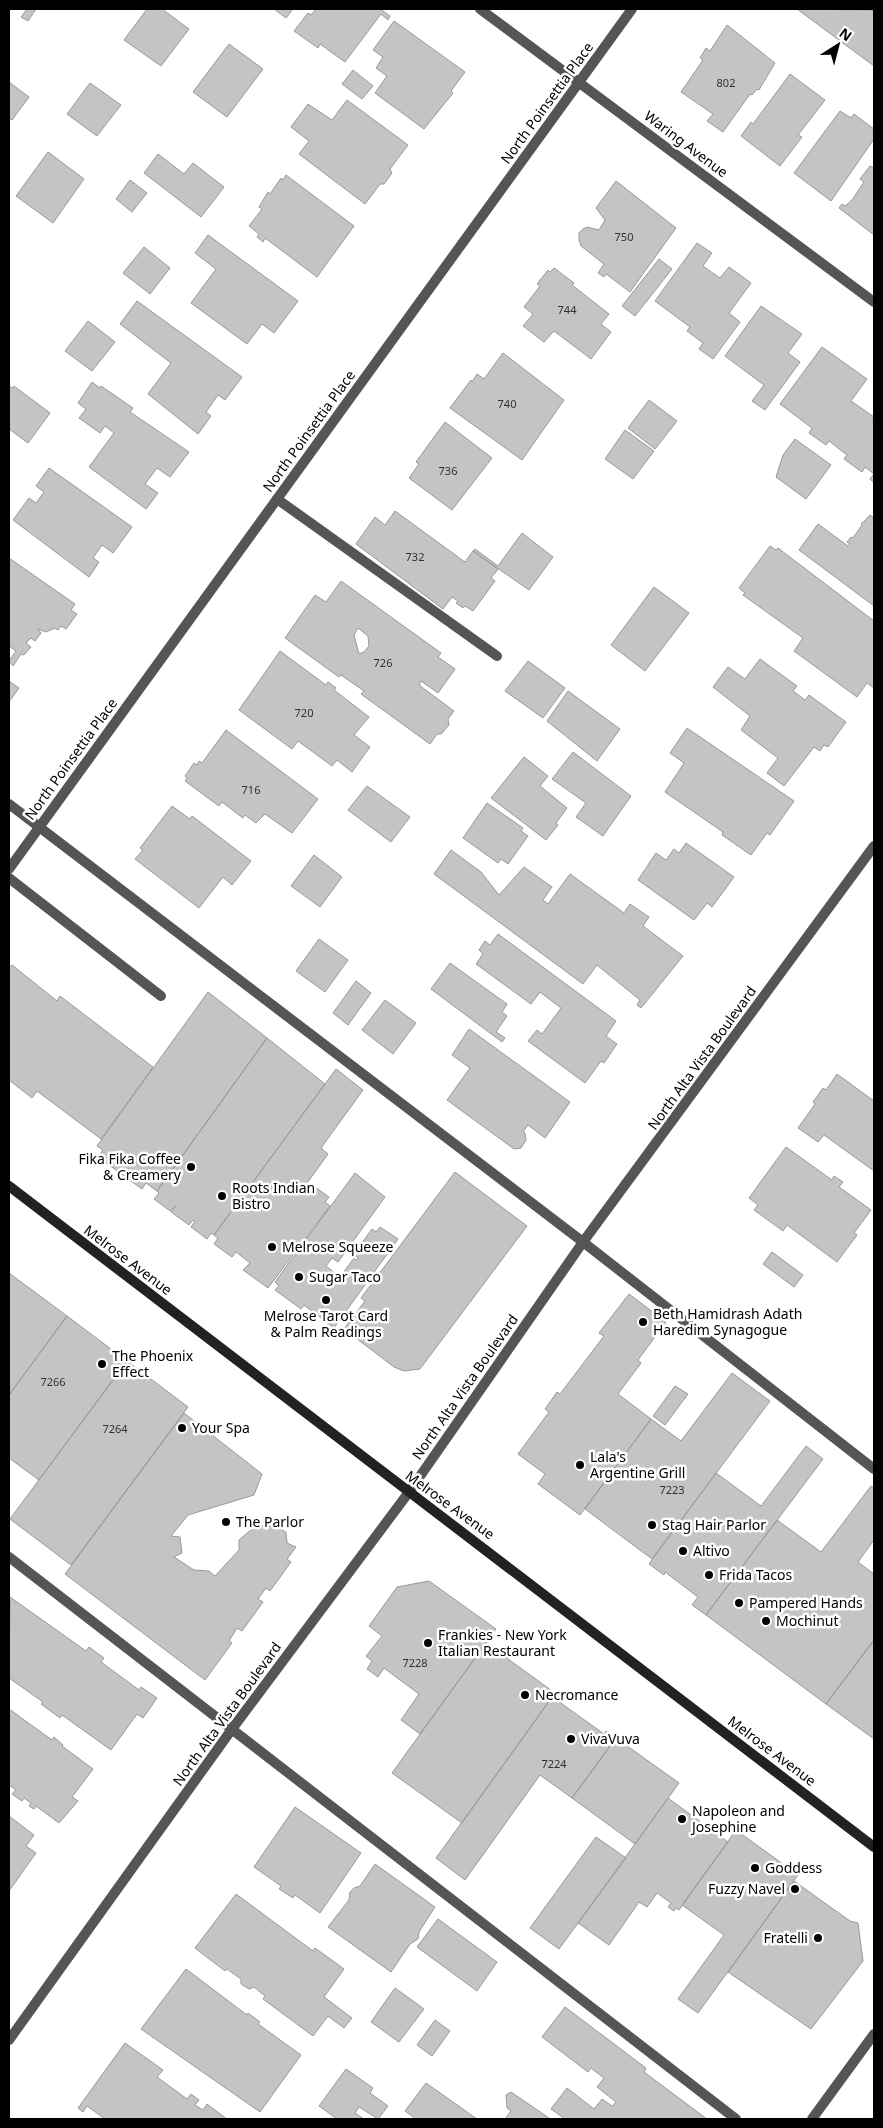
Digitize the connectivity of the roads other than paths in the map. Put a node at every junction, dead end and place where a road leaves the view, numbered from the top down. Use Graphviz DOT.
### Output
graph roads {
  1 [pos="480,9"];
  2 [pos="632,9"];
  3 [pos="580,81"];
  4 [pos="874,302"];
  5 [pos="277,499"];
  6 [pos="497,656"];
  7 [pos="9,804"];
  8 [pos="39,827"];
  9 [pos="874,846"];
  10 [pos="9,870"];
  11 [pos="9,878"];
  12 [pos="161,996"];
  13 [pos="9,1186"];
  14 [pos="583,1242"];
  15 [pos="874,1469"];
  16 [pos="409,1492"];
  17 [pos="9,1557"];
  18 [pos="232,1729"];
  19 [pos="874,1847"];
  20 [pos="874,2034"];
  21 [pos="9,2040"];
  22 [pos="736,2119"];
  23 [pos="812,2119"];
  1 -- 3 [label="street, Waring Avenue"];
  2 -- 3 [label="street, North Poinsettia Place"];
  3 -- 4 [label="street, Waring Avenue"];
  3 -- 5 [label="street, North Poinsettia Place"];
  5 -- 6 [label="street"];
  5 -- 8 [label="street, North Poinsettia Place"];
  7 -- 8 [label="street"];
  8 -- 10 [label="street, North Poinsettia Place"];
  8 -- 14 [label="street"];
  9 -- 14 [label="street, North Alta Vista Boulevard"];
  11 -- 12 [label="street"];
  13 -- 16 [label="main road, Melrose Avenue"];
  14 -- 15 [label="street"];
  14 -- 16 [label="street, North Alta Vista Boulevard"];
  16 -- 18 [label="street, North Alta Vista Boulevard"];
  16 -- 19 [label="main road, Melrose Avenue"];
  17 -- 18 [label="street"];
  18 -- 21 [label="street, North Alta Vista Boulevard"];
  18 -- 22 [label="street"];
  20 -- 23 [label="street"];
}
